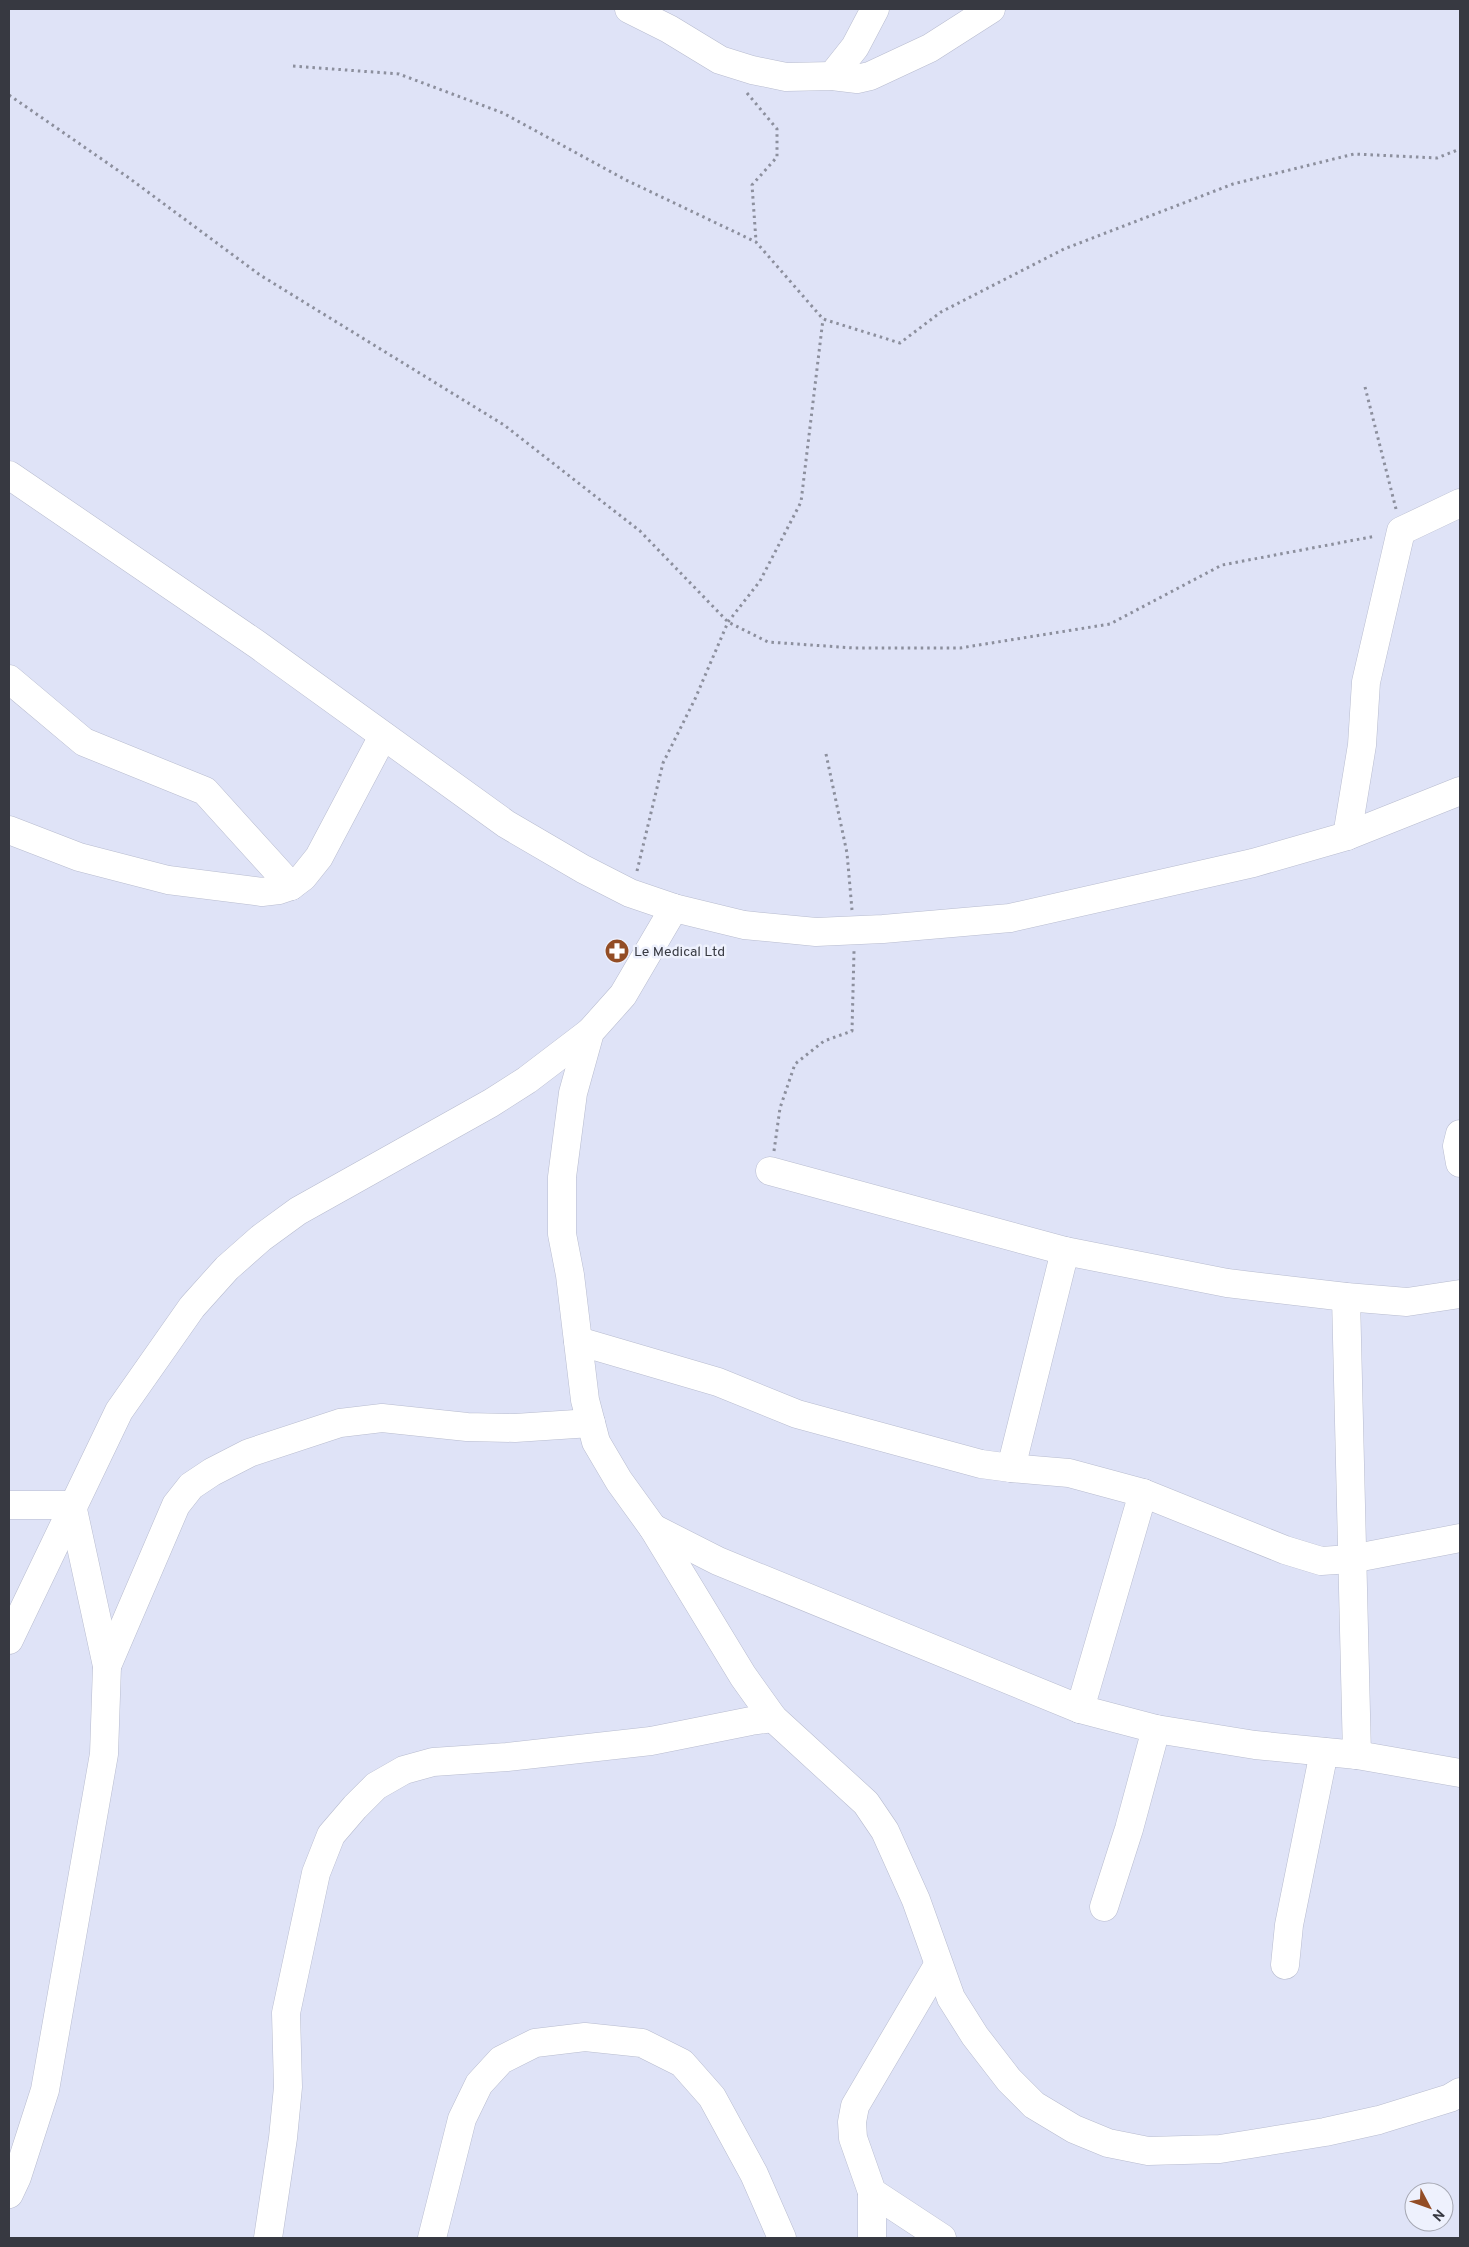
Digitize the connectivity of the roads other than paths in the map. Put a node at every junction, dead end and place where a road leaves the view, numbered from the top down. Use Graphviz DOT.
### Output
graph roads {
  1 [pos="630,9"];
  2 [pos="875,9"];
  3 [pos="992,9"];
  4 [pos="832,76"];
  5 [pos="9,475"];
  6 [pos="1460,503"];
  7 [pos="9,678"];
  8 [pos="383,736"];
  9 [pos="1460,791"];
  10 [pos="9,830"];
  11 [pos="1347,836"];
  12 [pos="291,886"];
  13 [pos="674,908"];
  14 [pos="590,1032"];
  15 [pos="1460,1134"];
  16 [pos="1460,1163"];
  17 [pos="770,1171"];
  18 [pos="1065,1251"];
  19 [pos="1460,1294"];
  20 [pos="1346,1296"];
  21 [pos="578,1341"];
  22 [pos="591,1423"];
  23 [pos="1011,1468"];
  24 [pos="1143,1493"];
  25 [pos="9,1505"];
  26 [pos="72,1505"];
  27 [pos="653,1528"];
  28 [pos="1460,1538"];
  29 [pos="1351,1559"];
  30 [pos="9,1640"];
  31 [pos="107,1666"];
  32 [pos="1080,1709"];
  33 [pos="773,1718"];
  34 [pos="1156,1728"];
  35 [pos="1324,1752"];
  36 [pos="1357,1755"];
  37 [pos="1460,1774"];
  38 [pos="1104,1907"];
  39 [pos="938,1965"];
  40 [pos="1284,1965"];
  41 [pos="1460,2092"];
  42 [pos="872,2192"];
  43 [pos="9,2194"];
  44 [pos="268,2238"];
  45 [pos="432,2238"];
  46 [pos="782,2238"];
  47 [pos="872,2238"];
  48 [pos="942,2238"];
  1 -- 4 [label="street"];
  2 -- 4 [label="street"];
  3 -- 4 [label="street"];
  5 -- 8 [label="street"];
  6 -- 11 [label="street"];
  7 -- 12 [label="street"];
  8 -- 12 [label="street"];
  8 -- 13 [label="street"];
  9 -- 11 [label="street"];
  10 -- 12 [label="street"];
  11 -- 13 [label="street"];
  13 -- 14 [label="street"];
  14 -- 21 [label="street"];
  14 -- 26 [label="street"];
  15 -- 16 [label="street"];
  17 -- 18 [label="street"];
  18 -- 20 [label="street"];
  18 -- 23 [label="street"];
  19 -- 20 [label="street"];
  20 -- 29 [label="street"];
  21 -- 22 [label="street"];
  21 -- 23 [label="street"];
  22 -- 27 [label="street"];
  22 -- 31 [label="street"];
  23 -- 24 [label="street"];
  24 -- 29 [label="street"];
  24 -- 32 [label="street"];
  25 -- 26 [label="street"];
  26 -- 30 [label="street"];
  26 -- 31 [label="street"];
  27 -- 32 [label="street"];
  27 -- 33 [label="street"];
  28 -- 29 [label="street"];
  29 -- 36 [label="street"];
  31 -- 43 [label="street"];
  32 -- 34 [label="street"];
  33 -- 39 [label="street"];
  33 -- 44 [label="street"];
  34 -- 35 [label="street"];
  34 -- 38 [label="street"];
  35 -- 36 [label="street"];
  35 -- 40 [label="street"];
  36 -- 37 [label="street"];
  39 -- 41 [label="street"];
  39 -- 42 [label="street"];
  42 -- 47 [label="street"];
  42 -- 48 [label="street"];
  45 -- 46 [label="street"];
}
